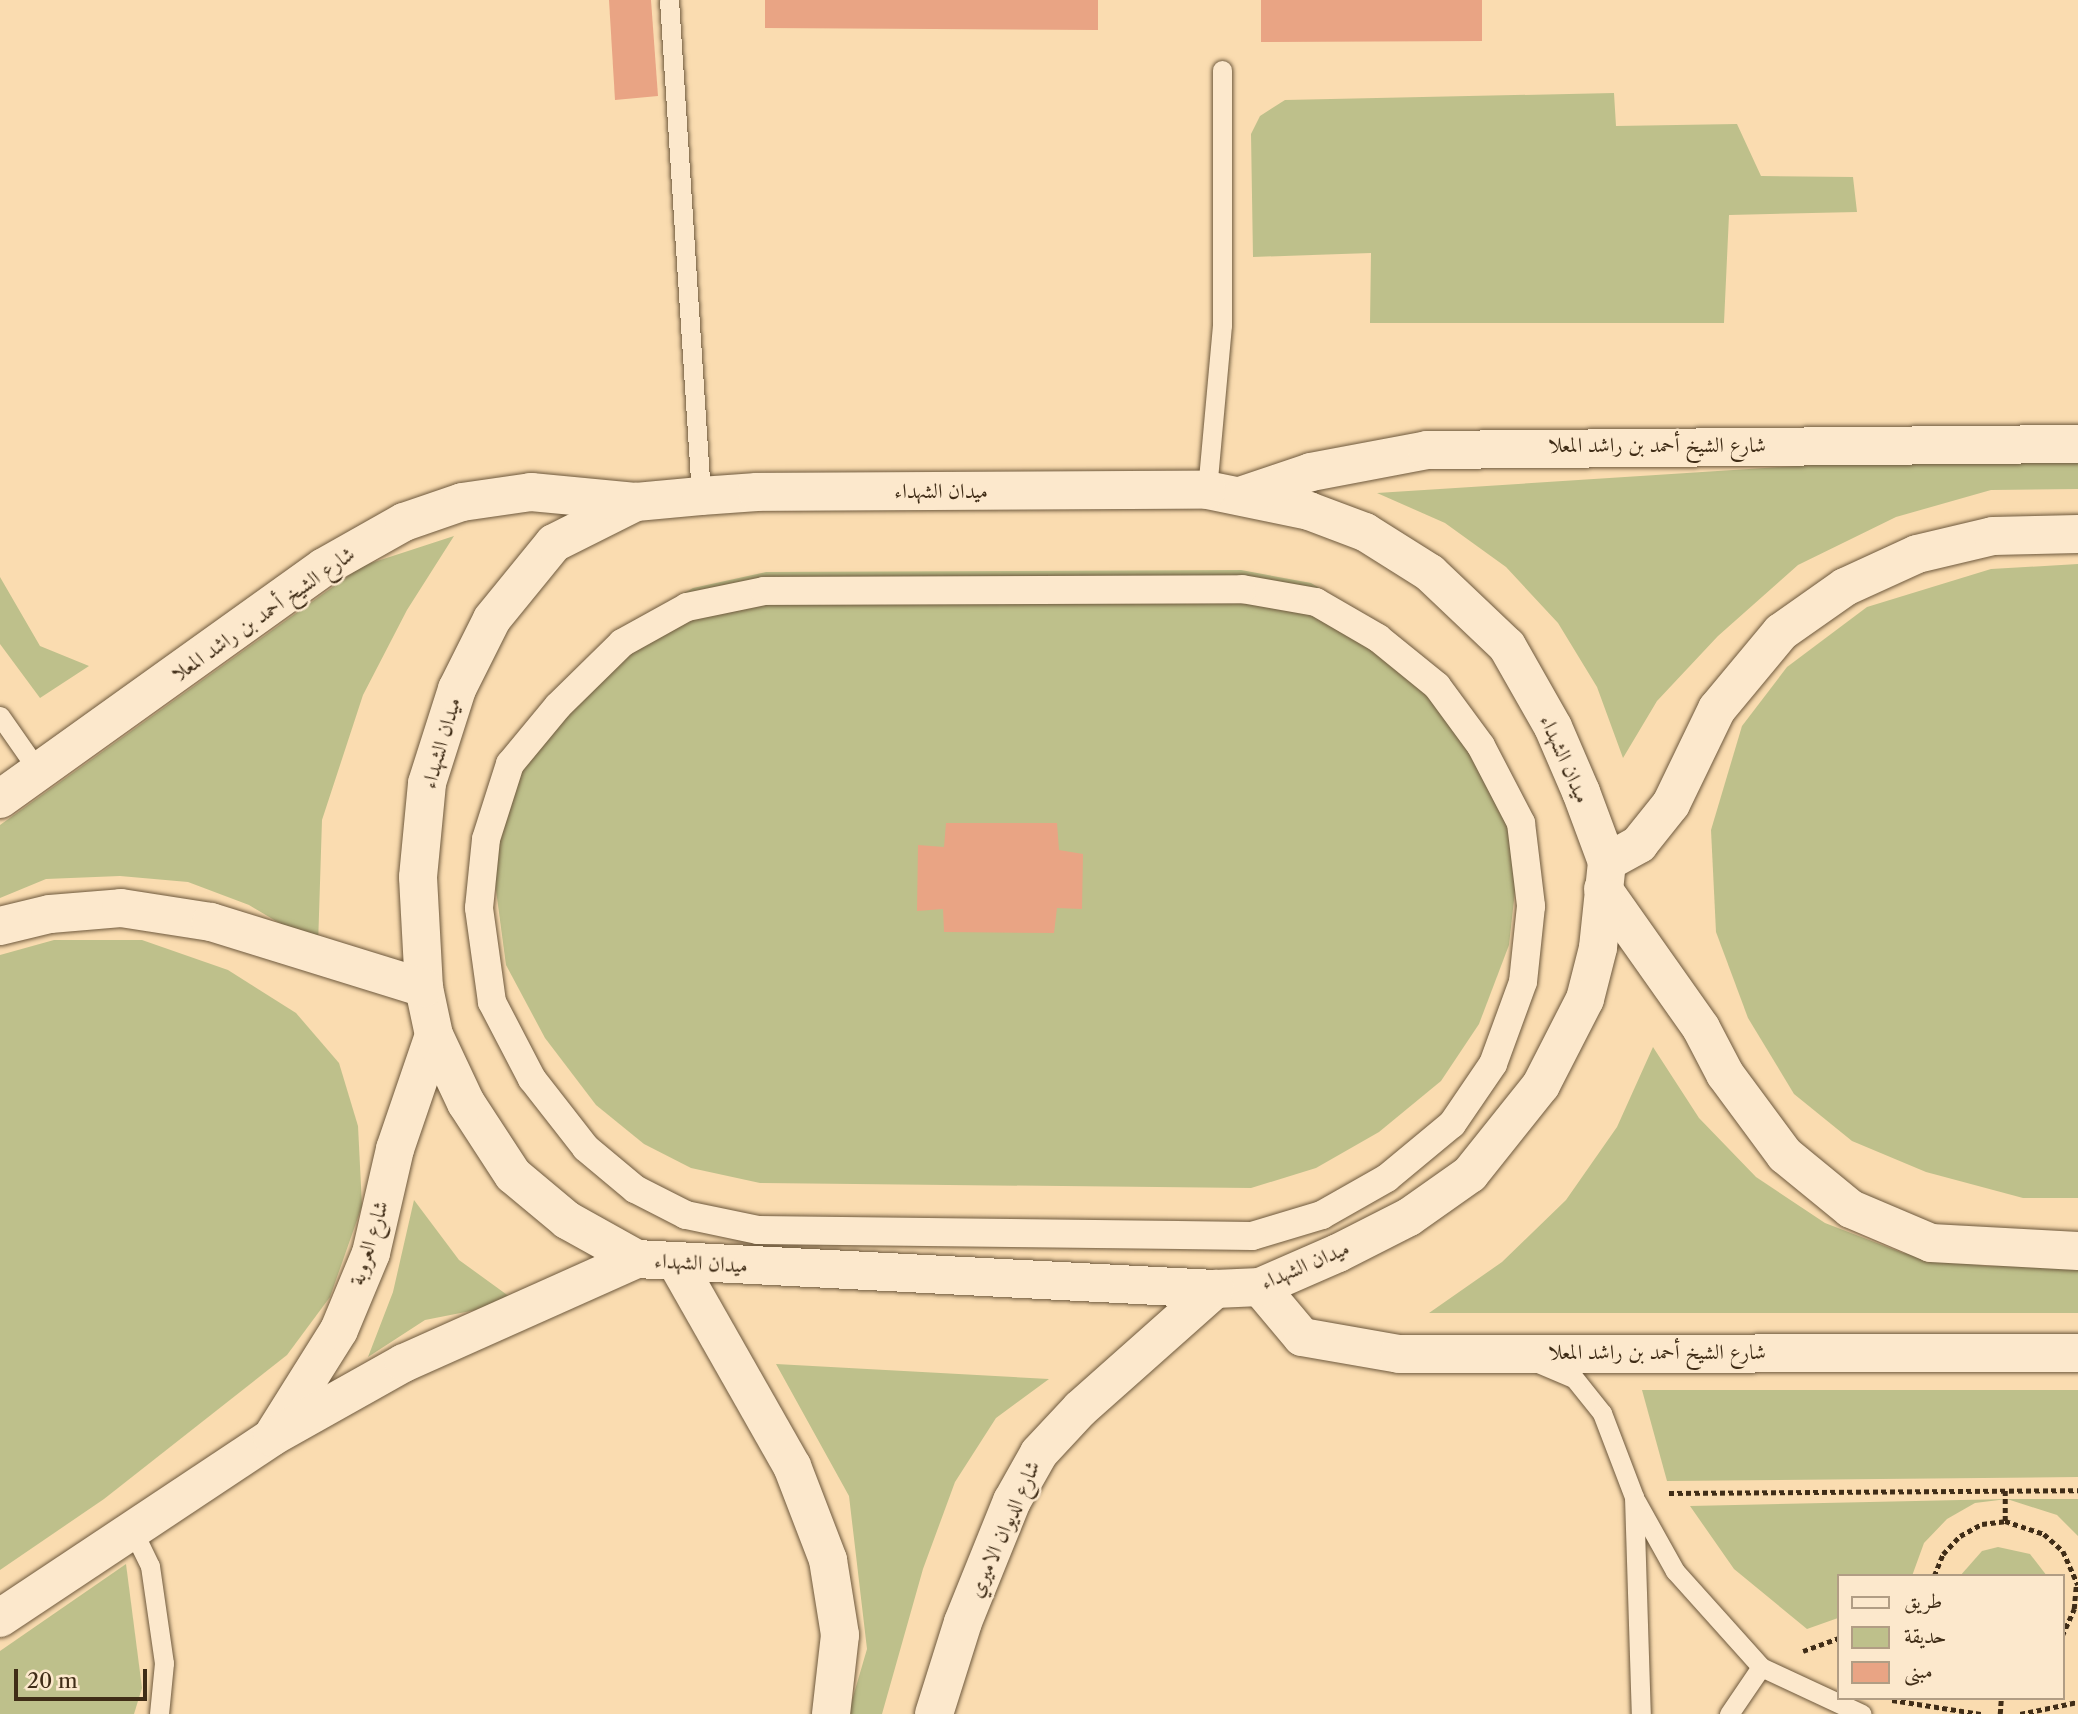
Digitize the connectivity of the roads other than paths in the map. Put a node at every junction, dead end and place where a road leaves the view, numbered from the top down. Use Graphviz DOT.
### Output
graph roads {
  1 [pos="669,0"];
  2 [pos="1222,70"];
  3 [pos="2078,444"];
  4 [pos="1225,493"];
  5 [pos="701,496"];
  6 [pos="636,502"];
  7 [pos="2078,534"];
  8 [pos="0,716"];
  9 [pos="39,772"];
  10 [pos="0,799"];
  11 [pos="1605,875"];
  12 [pos="0,926"];
  13 [pos="424,988"];
  14 [pos="434,1035"];
  15 [pos="1118,1235"];
  16 [pos="2078,1251"];
  17 [pos="637,1259"];
  18 [pos="676,1262"];
  19 [pos="1260,1287"];
  20 [pos="1215,1289"];
  21 [pos="1515,1352"];
  22 [pos="2078,1353"];
  23 [pos="272,1437"];
  24 [pos="1634,1497"];
  25 [pos="131,1527"];
  26 [pos="0,1618"];
  27 [pos="1761,1667"];
  28 [pos="159,1714"];
  29 [pos="831,1714"];
  30 [pos="934,1714"];
  31 [pos="1641,1714"];
  32 [pos="1730,1714"];
  33 [pos="1862,1714"];
  1 -- 5 [label="lane"];
  2 -- 4 [label="lane"];
  3 -- 4 [label="main road, شارع الشيخ أحمد بن راشد المعلا"];
  4 -- 5 [label="main road, ميدان الشهداء"];
  4 -- 11 [label="main road, ميدان الشهداء"];
  5 -- 6 [label="main road, ميدان الشهداء"];
  6 -- 9 [label="main road, شارع الشيخ أحمد بن راشد المعلا"];
  6 -- 13 [label="main road, ميدان الشهداء"];
  7 -- 11 [label="main road"];
  8 -- 9 [label="lane"];
  9 -- 10 [label="main road, شارع الشيخ أحمد بن راشد المعلا"];
  11 -- 16 [label="main road"];
  11 -- 19 [label="main road, ميدان الشهداء"];
  12 -- 13 [label="main road"];
  13 -- 14 [label="main road, ميدان الشهداء"];
  14 -- 17 [label="main road, ميدان الشهداء"];
  14 -- 23 [label="main road, شارع العروبة"];
  15 -- 15 [label="street"];
  17 -- 18 [label="main road, ميدان الشهداء"];
  17 -- 23 [label="main road, شارع العروبة"];
  18 -- 20 [label="main road, ميدان الشهداء"];
  18 -- 29 [label="main road"];
  19 -- 20 [label="main road, ميدان الشهداء"];
  19 -- 21 [label="main road, شارع الشيخ أحمد بن راشد المعلا"];
  20 -- 30 [label="main road, شارع الديوان الاميري"];
  21 -- 22 [label="main road, شارع الشيخ أحمد بن راشد المعلا"];
  21 -- 24 [label="lane"];
  23 -- 25 [label="main road, شارع العروبة"];
  24 -- 27 [label="lane"];
  24 -- 31 [label="lane"];
  25 -- 26 [label="main road, شارع العروبة"];
  25 -- 28 [label="lane"];
  27 -- 32 [label="lane"];
  27 -- 33 [label="lane"];
}
